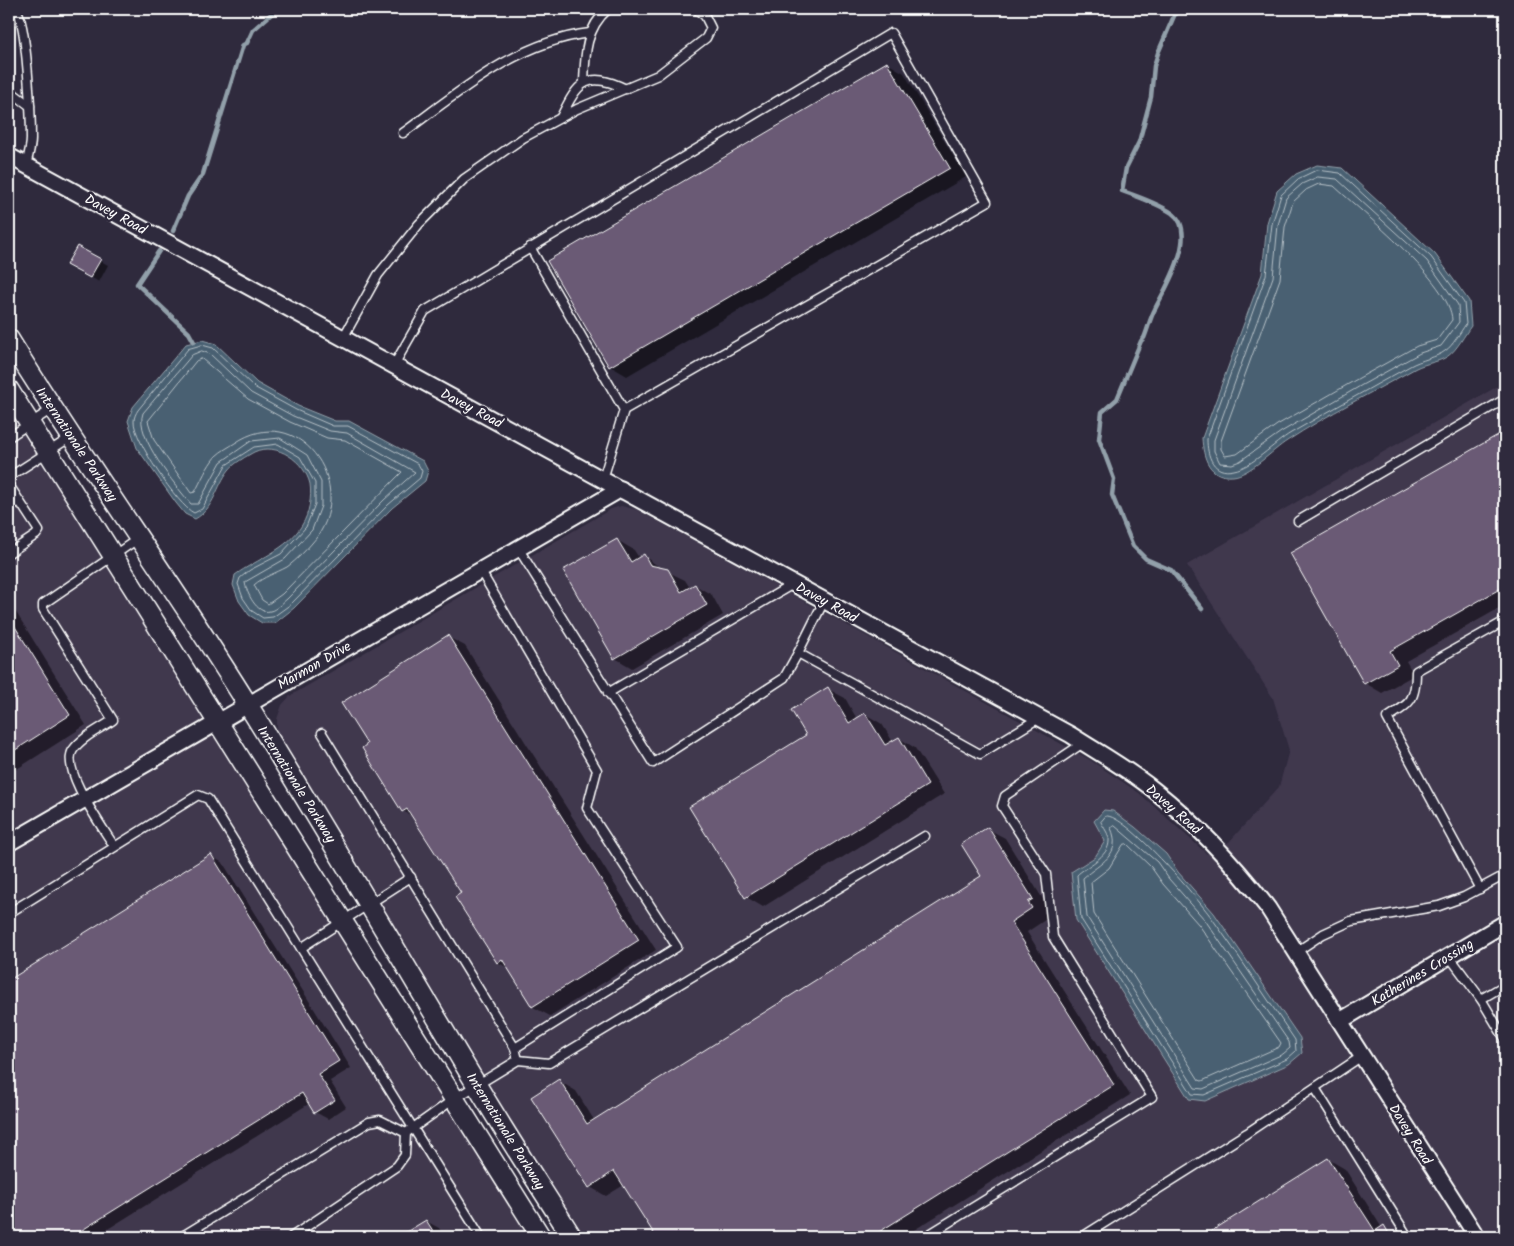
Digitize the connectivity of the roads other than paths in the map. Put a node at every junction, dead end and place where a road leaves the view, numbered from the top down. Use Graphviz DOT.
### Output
graph roads {
  1 [pos="16,9"];
  2 [pos="608,9"];
  3 [pos="696,9"];
  4 [pos="590,33"];
  5 [pos="584,83"];
  6 [pos="626,89"];
  7 [pos="9,90"];
  8 [pos="30,106"];
  9 [pos="561,117"];
  10 [pos="402,134"];
  11 [pos="9,156"];
  12 [pos="26,165"];
  13 [pos="530,247"];
  14 [pos="343,338"];
  15 [pos="9,339"];
  16 [pos="394,365"];
  17 [pos="9,390"];
  18 [pos="1505,399"];
  19 [pos="52,409"];
  20 [pos="624,410"];
  21 [pos="30,424"];
  22 [pos="9,437"];
  23 [pos="71,437"];
  24 [pos="48,452"];
  25 [pos="9,477"];
  26 [pos="603,479"];
  27 [pos="9,485"];
  28 [pos="621,489"];
  29 [pos="19,500"];
  30 [pos="9,507"];
  31 [pos="1298,521"];
  32 [pos="140,538"];
  33 [pos="518,548"];
  34 [pos="9,553"];
  35 [pos="113,556"];
  36 [pos="480,570"];
  37 [pos="793,584"];
  38 [pos="824,601"];
  39 [pos="1505,621"];
  40 [pos="798,653"];
  41 [pos="608,692"];
  42 [pos="247,703"];
  43 [pos="1039,718"];
  44 [pos="218,721"];
  45 [pos="322,733"];
  46 [pos="1083,743"];
  47 [pos="85,798"];
  48 [pos="925,836"];
  49 [pos="9,843"];
  50 [pos="114,846"];
  51 [pos="1505,875"];
  52 [pos="412,877"];
  53 [pos="1480,889"];
  54 [pos="370,903"];
  55 [pos="9,913"];
  56 [pos="343,922"];
  57 [pos="1505,923"];
  58 [pos="301,948"];
  59 [pos="1296,952"];
  60 [pos="1449,956"];
  61 [pos="1505,985"];
  62 [pos="1481,999"];
  63 [pos="1340,1021"];
  64 [pos="1505,1039"];
  65 [pos="515,1048"];
  66 [pos="1362,1056"];
  67 [pos="518,1060"];
  68 [pos="477,1086"];
  69 [pos="1315,1088"];
  70 [pos="454,1099"];
  71 [pos="414,1128"];
  72 [pos="406,1133"];
  73 [pos="181,1237"];
  74 [pos="291,1237"];
  75 [pos="481,1237"];
  76 [pos="541,1237"];
  77 [pos="572,1237"];
  78 [pos="925,1237"];
  79 [pos="1082,1237"];
  80 [pos="1408,1237"];
  81 [pos="1477,1237"];
  1 -- 8 [label="lane"];
  2 -- 4 [label="lane"];
  3 -- 6 [label="lane"];
  4 -- 5 [label="lane"];
  4 -- 10 [label="lane"];
  5 -- 6 [label="lane"];
  5 -- 9 [label="lane"];
  6 -- 9 [label="lane"];
  7 -- 8 [label="lane"];
  8 -- 12 [label="lane"];
  9 -- 14 [label="lane"];
  11 -- 12 [label="street, Davey Road"];
  12 -- 14 [label="street, Davey Road"];
  13 -- 16 [label="lane"];
  13 -- 20 [label="lane"];
  13 -- 20 [label="lane"];
  14 -- 16 [label="street, Davey Road"];
  15 -- 19 [label="street, Internationale Parkway"];
  16 -- 26 [label="street, Davey Road"];
  17 -- 21 [label="street, Internationale Parkway"];
  18 -- 31 [label="lane"];
  19 -- 21 [label="lane"];
  19 -- 23 [label="street, Internationale Parkway"];
  20 -- 26 [label="lane"];
  21 -- 22 [label="lane"];
  21 -- 24 [label="street, Internationale Parkway"];
  23 -- 24 [label="lane"];
  23 -- 32 [label="street, Internationale Parkway"];
  24 -- 25 [label="lane"];
  24 -- 35 [label="street, Internationale Parkway"];
  26 -- 28 [label="street, Davey Road"];
  27 -- 29 [label="lane"];
  28 -- 33 [label="street, Marmon Drive"];
  28 -- 37 [label="street, Davey Road"];
  29 -- 30 [label="lane"];
  29 -- 34 [label="lane"];
  32 -- 35 [label="lane"];
  32 -- 42 [label="street, Internationale Parkway"];
  33 -- 36 [label="street, Marmon Drive"];
  33 -- 41 [label="lane"];
  35 -- 44 [label="street, Internationale Parkway"];
  35 -- 47 [label="lane"];
  36 -- 42 [label="street, Marmon Drive"];
  36 -- 65 [label="lane"];
  37 -- 38 [label="street, Davey Road"];
  37 -- 41 [label="lane"];
  38 -- 40 [label="lane"];
  38 -- 43 [label="street, Davey Road"];
  39 -- 53 [label="lane"];
  40 -- 41 [label="lane"];
  40 -- 43 [label="lane"];
  42 -- 44 [label="street, Marmon Drive"];
  42 -- 54 [label="street, Internationale Parkway"];
  43 -- 46 [label="street, Davey Road"];
  44 -- 47 [label="street, Marmon Drive"];
  44 -- 56 [label="street, Internationale Parkway"];
  45 -- 52 [label="lane"];
  46 -- 59 [label="street, Davey Road"];
  46 -- 78 [label="lane"];
  47 -- 49 [label="street, Marmon Drive"];
  47 -- 50 [label="lane"];
  48 -- 67 [label="lane"];
  50 -- 55 [label="lane"];
  50 -- 58 [label="lane"];
  51 -- 53 [label="lane"];
  52 -- 54 [label="lane"];
  52 -- 65 [label="lane"];
  53 -- 59 [label="lane"];
  54 -- 56 [label="lane"];
  54 -- 68 [label="street, Internationale Parkway"];
  56 -- 58 [label="lane"];
  56 -- 70 [label="street, Internationale Parkway"];
  57 -- 60 [label="street, Katherines Crossing"];
  58 -- 71 [label="lane"];
  59 -- 63 [label="street, Davey Road"];
  60 -- 62 [label="lane"];
  60 -- 63 [label="street, Katherines Crossing"];
  61 -- 62 [label="lane"];
  62 -- 64 [label="lane"];
  63 -- 66 [label="street, Davey Road"];
  65 -- 67 [label="lane"];
  66 -- 69 [label="lane"];
  66 -- 81 [label="street, Davey Road"];
  67 -- 68 [label="lane"];
  68 -- 70 [label="lane"];
  68 -- 77 [label="street, Internationale Parkway"];
  69 -- 79 [label="lane"];
  69 -- 80 [label="lane"];
  70 -- 71 [label="lane"];
  70 -- 76 [label="street, Internationale Parkway"];
  71 -- 72 [label="lane"];
  71 -- 75 [label="lane"];
  72 -- 73 [label="lane"];
  72 -- 74 [label="lane"];
}
